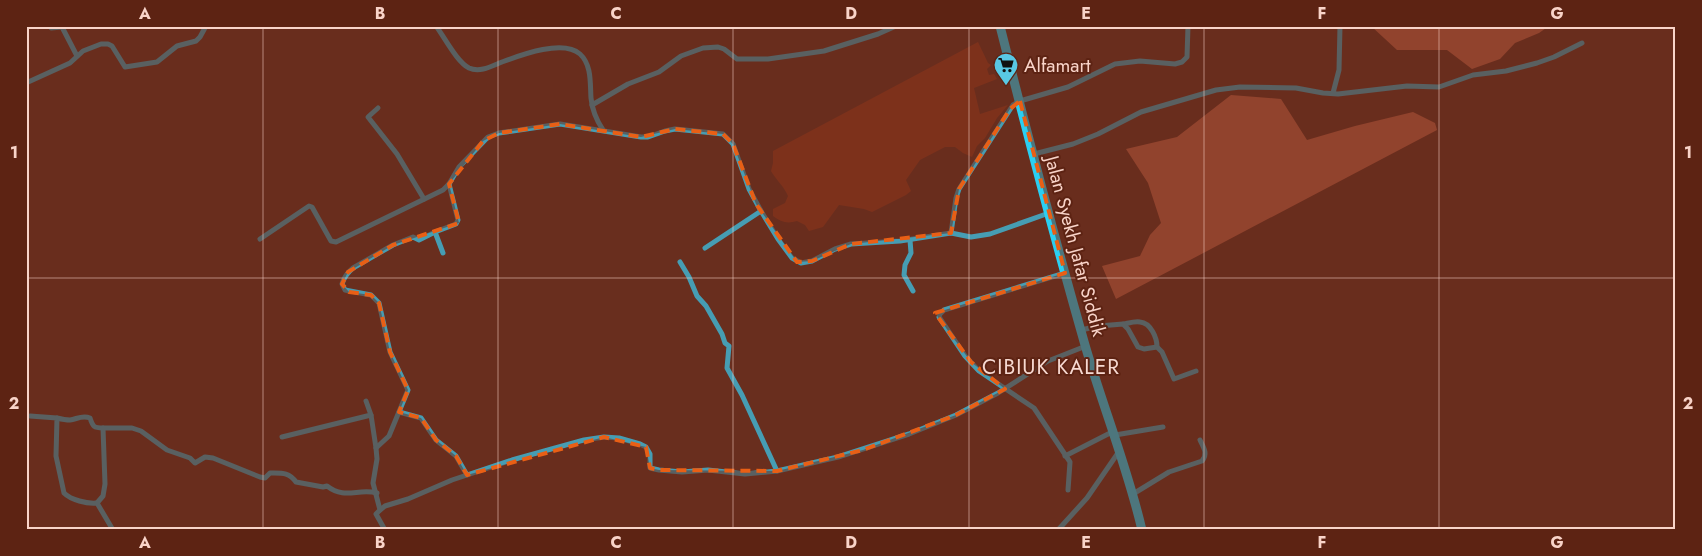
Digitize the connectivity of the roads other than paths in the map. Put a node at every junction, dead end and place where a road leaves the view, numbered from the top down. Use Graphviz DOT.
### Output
graph roads {
  1 [pos="50,26"];
  2 [pos="206,26"];
  3 [pos="436,26"];
  4 [pos="896,26"];
  5 [pos="1000,26"];
  6 [pos="1188,26"];
  7 [pos="1340,26"];
  8 [pos="1582,42"];
  9 [pos="78,56"];
  10 [pos="26,83"];
  11 [pos="1333,93"];
  12 [pos="1020,101"];
  13 [pos="592,105"];
  14 [pos="378,108"];
  15 [pos="603,130"];
  16 [pos="1034,154"];
  17 [pos="449,184"];
  18 [pos="424,199"];
  19 [pos="761,212"];
  20 [pos="1049,212"];
  21 [pos="435,232"];
  22 [pos="951,233"];
  23 [pos="260,239"];
  24 [pos="910,240"];
  25 [pos="705,248"];
  26 [pos="443,252"];
  27 [pos="680,262"];
  28 [pos="1065,274"];
  29 [pos="913,291"];
  30 [pos="1123,324"];
  31 [pos="1081,330"];
  32 [pos="1086,346"];
  33 [pos="1157,347"];
  34 [pos="1196,371"];
  35 [pos="1005,389"];
  36 [pos="366,401"];
  37 [pos="399,412"];
  38 [pos="371,415"];
  39 [pos="30,416"];
  40 [pos="57,418"];
  41 [pos="1163,427"];
  42 [pos="103,428"];
  43 [pos="1115,433"];
  44 [pos="282,437"];
  45 [pos="1200,440"];
  46 [pos="376,448"];
  47 [pos="1120,450"];
  48 [pos="1065,456"];
  49 [pos="777,470"];
  50 [pos="467,475"];
  51 [pos="1068,490"];
  52 [pos="376,493"];
  53 [pos="1133,494"];
  54 [pos="97,503"];
  55 [pos="380,510"];
  56 [pos="113,530"];
  57 [pos="385,530"];
  58 [pos="1058,530"];
  59 [pos="1142,530"];
  1 -- 9 [label="street"];
  2 -- 9 [label="street"];
  3 -- 13 [label="street"];
  4 -- 13 [label="street"];
  5 -- 12 [label="main road, Jalan Syekh Jafar Siddik"];
  6 -- 12 [label="street"];
  7 -- 11 [label="street"];
  8 -- 11 [label="street"];
  9 -- 10 [label="street"];
  11 -- 16 [label="street"];
  12 -- 16 [label="main road, Jalan Syekh Jafar Siddik"];
  12 -- 22 [label="street"];
  13 -- 15 [label="street"];
  14 -- 18 [label="street"];
  15 -- 17 [label="street"];
  15 -- 19 [label="street"];
  16 -- 20 [label="main road, Jalan Syekh Jafar Siddik"];
  17 -- 18 [label="street"];
  17 -- 21 [label="street"];
  18 -- 23 [label="street"];
  19 -- 24 [label="street"];
  19 -- 25 [label="street"];
  20 -- 22 [label="street"];
  20 -- 28 [label="main road, Jalan Syekh Jafar Siddik"];
  21 -- 26 [label="street"];
  21 -- 37 [label="street"];
  22 -- 24 [label="street"];
  24 -- 29 [label="street"];
  27 -- 49 [label="street"];
  28 -- 31 [label="main road, Jalan Syekh Jafar Siddik"];
  28 -- 35 [label="street"];
  30 -- 31 [label="street"];
  30 -- 33 [label="street"];
  30 -- 33 [label="street"];
  31 -- 32 [label="main road, Jalan Syekh Jafar Siddik"];
  32 -- 35 [label="street"];
  32 -- 43 [label="main road, Jalan Syekh Jafar Siddik"];
  33 -- 34 [label="street"];
  35 -- 48 [label="street"];
  35 -- 49 [label="street"];
  36 -- 38 [label="street"];
  37 -- 46 [label="street"];
  37 -- 50 [label="street"];
  38 -- 44 [label="street"];
  38 -- 46 [label="street"];
  39 -- 40 [label="street"];
  40 -- 42 [label="street"];
  40 -- 54 [label="street"];
  41 -- 43 [label="street"];
  42 -- 52 [label="street"];
  42 -- 54 [label="street"];
  43 -- 47 [label="main road, Jalan Syekh Jafar Siddik"];
  43 -- 48 [label="street"];
  45 -- 53 [label="street"];
  46 -- 52 [label="street"];
  47 -- 53 [label="main road, Jalan Syekh Jafar Siddik"];
  47 -- 58 [label="street"];
  48 -- 51 [label="street"];
  49 -- 50 [label="street"];
  50 -- 55 [label="street"];
  52 -- 55 [label="street"];
  53 -- 59 [label="main road, Jalan Syekh Jafar Siddik"];
  54 -- 56 [label="street"];
  55 -- 57 [label="street"];
}
